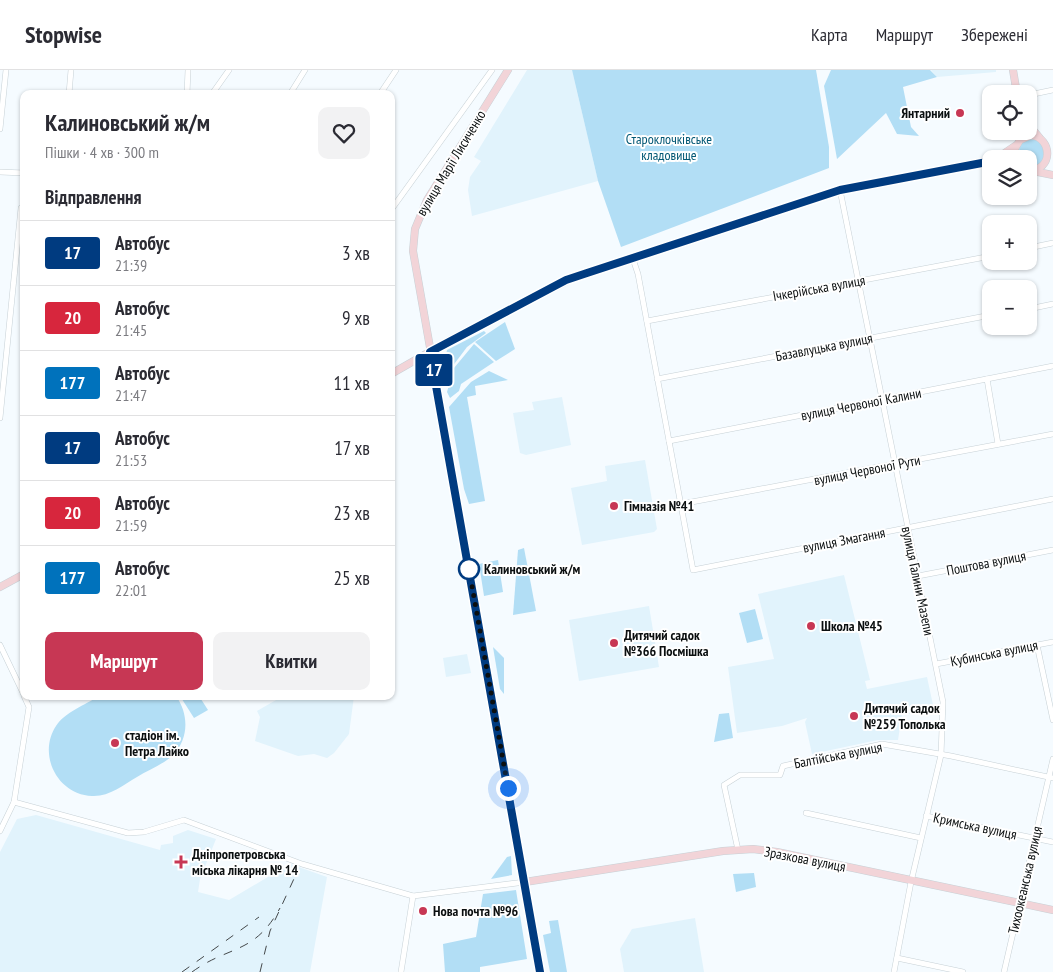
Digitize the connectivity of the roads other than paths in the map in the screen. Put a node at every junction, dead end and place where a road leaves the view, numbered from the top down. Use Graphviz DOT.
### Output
graph roads {
  1 [pos="6,70"];
  2 [pos="71,70"];
  3 [pos="188,70"];
  4 [pos="229,70"];
  5 [pos="305,70"];
  6 [pos="396,70"];
  7 [pos="492,70"];
  8 [pos="1013,70"];
  9 [pos="506,71"];
  10 [pos="1016,85"];
  11 [pos="69,90"];
  12 [pos="187,90"];
  13 [pos="215,90"];
  14 [pos="292,90"];
  15 [pos="383,90"];
  16 [pos="1053,90"];
  17 [pos="1037,93"];
  18 [pos="0,129"];
  19 [pos="1039,137"];
  20 [pos="1018,140"];
  21 [pos="1017,143"];
  22 [pos="1008,150"];
  23 [pos="1016,150"];
  24 [pos="1048,155"];
  25 [pos="982,163"];
  26 [pos="1037,168"];
  27 [pos="1037,171"];
  28 [pos="0,172"];
  29 [pos="20,173"];
  30 [pos="1053,174"];
  31 [pos="840,190"];
  32 [pos="395,204"];
  33 [pos="20,218"];
  34 [pos="1053,243"];
  35 [pos="1037,246"];
  36 [pos="982,258"];
  37 [pos="632,259"];
  38 [pos="859,280"];
  39 [pos="1053,304"];
  40 [pos="1037,307"];
  41 [pos="982,318"];
  42 [pos="647,321"];
  43 [pos="870,338"];
  44 [pos="430,352"];
  45 [pos="1053,366"];
  46 [pos="395,372"];
  47 [pos="657,379"];
  48 [pos="987,379"];
  49 [pos="882,400"];
  50 [pos="0,418"];
  51 [pos="1053,434"];
  52 [pos="669,441"];
  53 [pos="998,444"];
  54 [pos="895,465"];
  55 [pos="1053,499"];
  56 [pos="680,504"];
  57 [pos="907,528"];
  58 [pos="1053,550"];
  59 [pos="20,576"];
  60 [pos="918,576"];
  61 [pos="0,587"];
  62 [pos="1053,642"];
  63 [pos="1037,645"];
  64 [pos="1,646"];
  65 [pos="936,664"];
  66 [pos="20,687"];
  67 [pos="26,700"];
  68 [pos="1053,720"];
  69 [pos="941,755"];
  70 [pos="1053,759"];
  71 [pos="1051,778"];
  72 [pos="14,802"];
  73 [pos="806,813"];
  74 [pos="0,816"];
  75 [pos="926,816"];
  76 [pos="6,820"];
  77 [pos="0,831"];
  78 [pos="921,838"];
  79 [pos="1033,838"];
  80 [pos="1053,842"];
  81 [pos="738,850"];
  82 [pos="525,882"];
  83 [pos="911,882"];
  84 [pos="413,896"];
  85 [pos="1020,903"];
  86 [pos="1053,910"];
  87 [pos="897,958"];
  88 [pos="401,972"];
  89 [pos="540,972"];
  90 [pos="894,972"];
  91 [pos="964,972"];
  92 [pos="1004,972"];
  1 -- 18 [label="street"];
  2 -- 11 [label="street"];
  3 -- 12 [label="street"];
  4 -- 13 [label="street"];
  5 -- 14 [label="street"];
  6 -- 15 [label="street"];
  7 -- 32 [label="street"];
  8 -- 10 [label="main road"];
  9 -- 44 [label="main road, вулиця Марії Лисиченко"];
  16 -- 17 [label="street"];
  19 -- 21 [label="main road"];
  19 -- 24 [label="main road"];
  20 -- 21 [label="main road"];
  21 -- 22 [label="main road"];
  21 -- 23 [label="main road"];
  24 -- 26 [label="main road"];
  24 -- 30 [label="main road"];
  25 -- 31 [label="main road"];
  27 -- 30 [label="main road"];
  28 -- 29 [label="street"];
  31 -- 37 [label="main road"];
  31 -- 38 [label="street, вулиця Галини Мазепи"];
  33 -- 50 [label="street"];
  34 -- 35 [label="street"];
  36 -- 38 [label="street, Ічкерійська вулиця"];
  37 -- 42 [label="street"];
  37 -- 44 [label="main road"];
  38 -- 42 [label="street, Ічкерійська вулиця"];
  38 -- 43 [label="street, вулиця Галини Мазепи"];
  39 -- 40 [label="street"];
  41 -- 43 [label="street, Базавлуцька вулиця"];
  42 -- 47 [label="street"];
  43 -- 47 [label="street, Базавлуцька вулиця"];
  43 -- 49 [label="street, вулиця Галини Мазепи"];
  44 -- 46 [label="main road"];
  44 -- 82 [label="main road, вулиця Марії Лисиченко"];
  45 -- 48 [label="street, вулиця Червоної Калини"];
  47 -- 52 [label="street"];
  48 -- 49 [label="street, вулиця Червоної Калини"];
  48 -- 53 [label="street"];
  49 -- 52 [label="street, вулиця Червоної Калини"];
  49 -- 54 [label="street, вулиця Галини Мазепи"];
  51 -- 53 [label="street, вулиця Червоної Рути"];
  52 -- 56 [label="street"];
  53 -- 54 [label="street, вулиця Червоної Рути"];
  54 -- 56 [label="street, вулиця Червоної Рути"];
  54 -- 57 [label="street, вулиця Галини Мазепи"];
  55 -- 57 [label="street, вулиця Змагання"];
  56 -- 57 [label="street, вулиця Змагання"];
  57 -- 60 [label="street, вулиця Галини Мазепи"];
  58 -- 60 [label="street, Поштова вулиця"];
  59 -- 61 [label="main road"];
  60 -- 65 [label="street, вулиця Галини Мазепи"];
  62 -- 63 [label="street, Кубинська вулиця"];
  63 -- 65 [label="street, Кубинська вулиця"];
  63 -- 68 [label="street"];
  64 -- 66 [label="street"];
  65 -- 69 [label="street, вулиця Галини Мазепи"];
  67 -- 72 [label="street"];
  69 -- 71 [label="street, Балтійська вулиця"];
  69 -- 75 [label="street, вулиця Галини Мазепи"];
  69 -- 81 [label="street, Балтійська вулиця"];
  70 -- 71 [label="street, Тихоокеанська вулиця"];
  71 -- 79 [label="street, Тихоокеанська вулиця"];
  72 -- 76 [label="street"];
  72 -- 84 [label="street"];
  73 -- 78 [label="street, Кримська вулиця"];
  74 -- 76 [label="street"];
  75 -- 78 [label="street, вулиця Галини Мазепи"];
  75 -- 79 [label="street, Кримська вулиця"];
  76 -- 77 [label="street"];
  78 -- 83 [label="street, вулиця Галини Мазепи"];
  79 -- 80 [label="street, Кримська вулиця"];
  79 -- 85 [label="street, Тихоокеанська вулиця"];
  81 -- 82 [label="main road, Зразкова вулиця"];
  81 -- 83 [label="main road, Зразкова вулиця"];
  82 -- 84 [label="street"];
  82 -- 89 [label="main road, вулиця Марії Лисиченко"];
  83 -- 85 [label="main road, Зразкова вулиця"];
  83 -- 87 [label="street, вулиця Галини Мазепи"];
  84 -- 88 [label="street"];
  85 -- 86 [label="main road, Зразкова вулиця"];
  85 -- 92 [label="street, Тихоокеанська вулиця"];
  87 -- 90 [label="street, вулиця Галини Мазепи"];
  87 -- 91 [label="street"];
}
